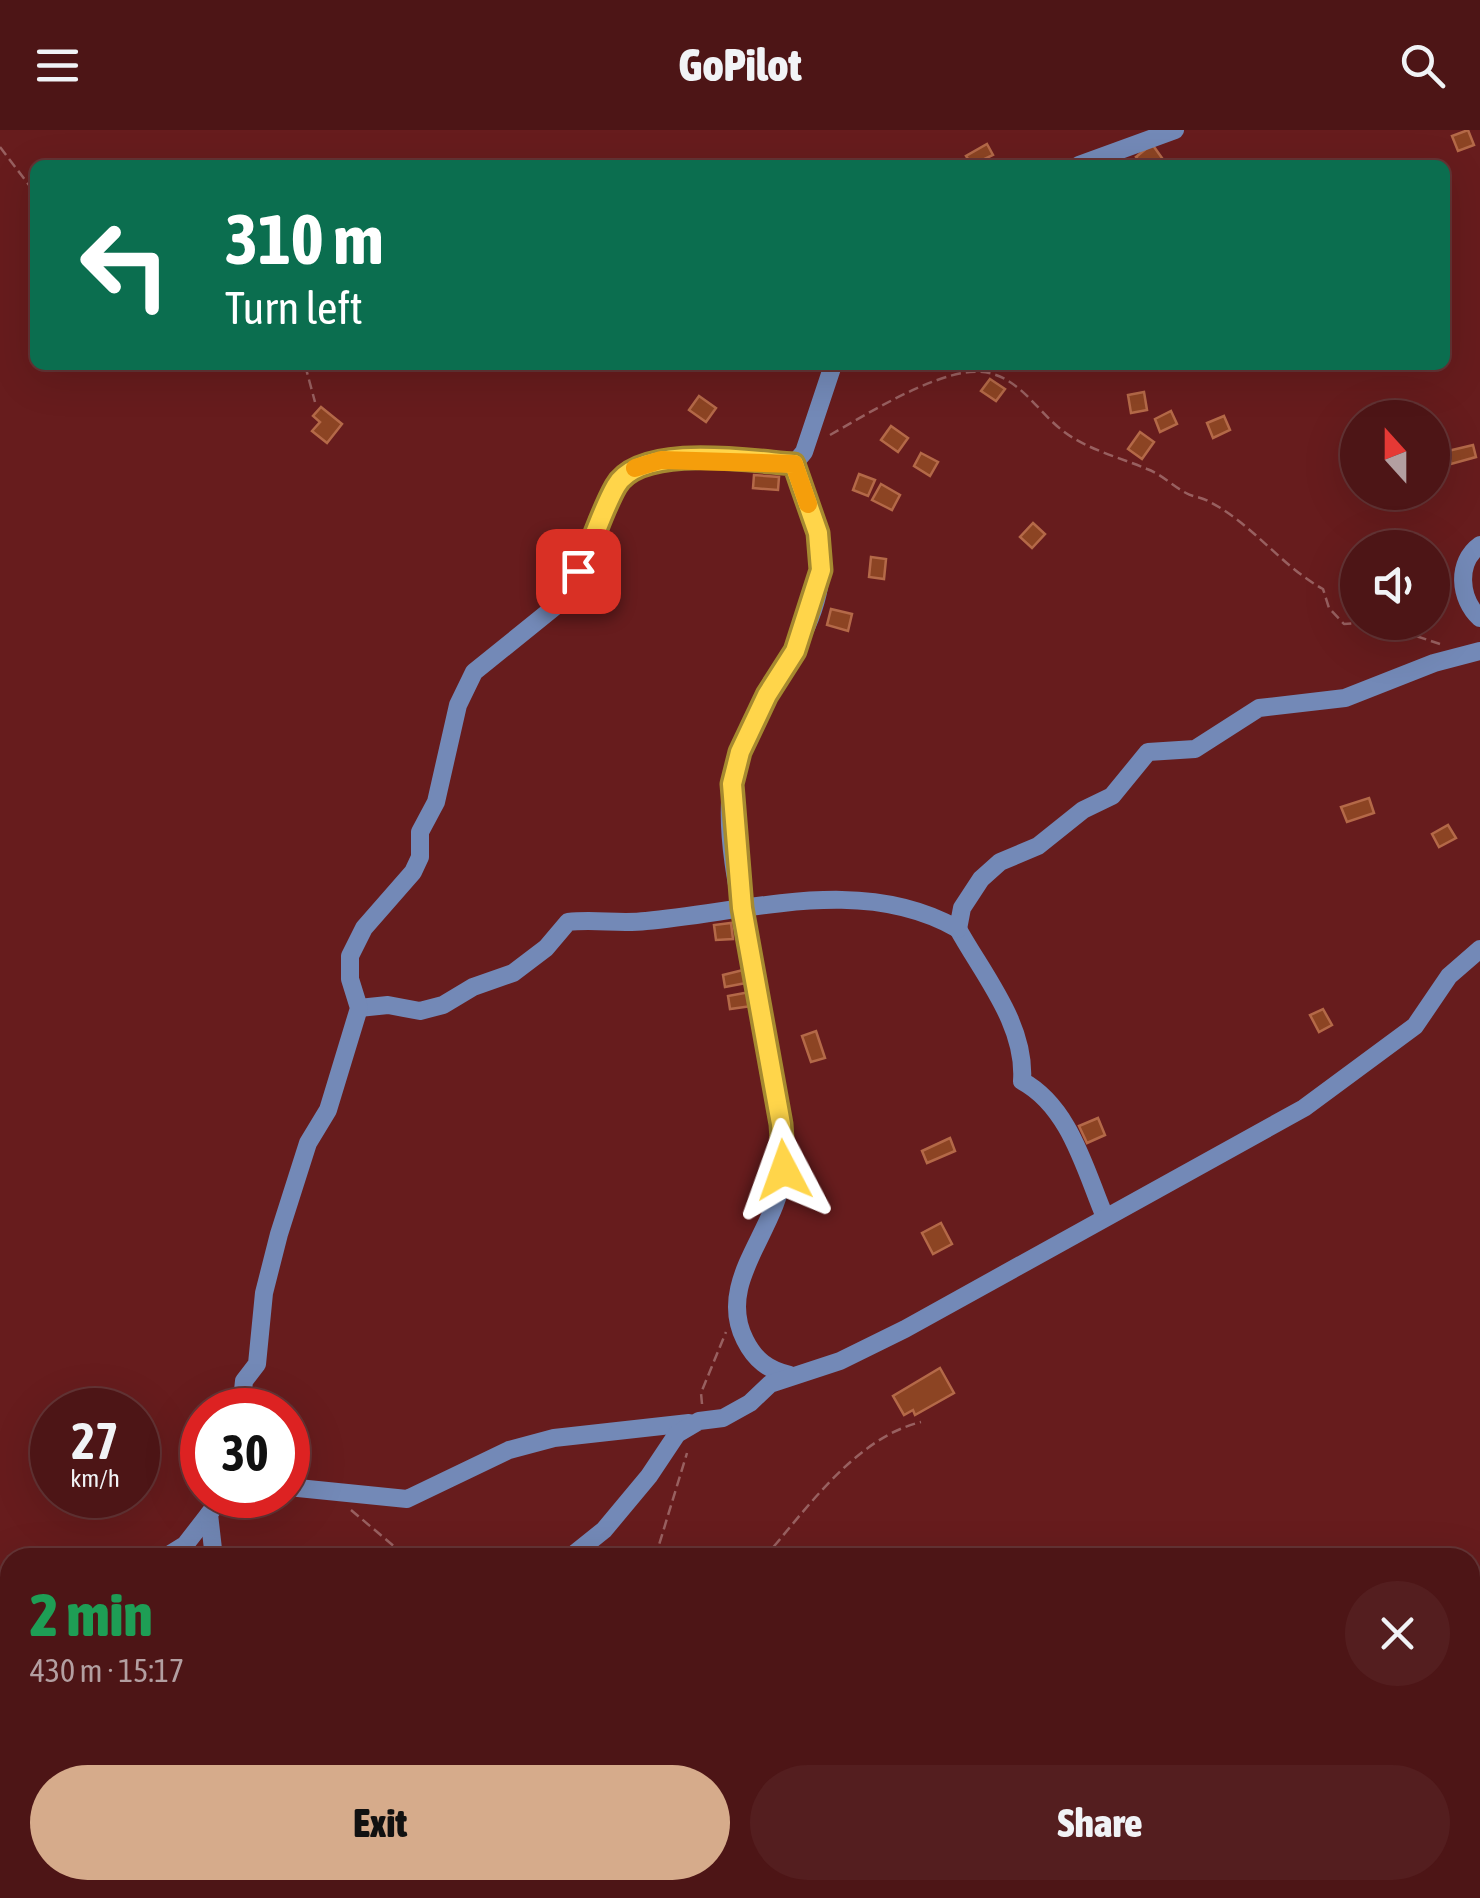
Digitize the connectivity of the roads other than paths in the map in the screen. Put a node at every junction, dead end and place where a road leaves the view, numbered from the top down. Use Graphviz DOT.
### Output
graph roads {
  1 [pos="1175,130"];
  2 [pos="1093,160"];
  3 [pos="831,370"];
  4 [pos="799,458"];
  5 [pos="1480,544"];
  6 [pos="1480,618"];
  7 [pos="1480,651"];
  8 [pos="742,908"];
  9 [pos="958,929"];
  10 [pos="1480,949"];
  11 [pos="359,1008"];
  12 [pos="1105,1217"];
  13 [pos="790,1375"];
  14 [pos="243,1388"];
  15 [pos="699,1422"];
  16 [pos="310,1489"];
  17 [pos="206,1518"];
  18 [pos="209,1518"];
  19 [pos="180,1548"];
  20 [pos="213,1548"];
  21 [pos="582,1548"];
  1 -- 2 [label="street"];
  3 -- 4 [label="street"];
  4 -- 8 [label="street"];
  4 -- 11 [label="street"];
  5 -- 6 [label="street"];
  7 -- 9 [label="street"];
  8 -- 9 [label="street"];
  8 -- 11 [label="street"];
  8 -- 13 [label="street"];
  9 -- 12 [label="street"];
  10 -- 12 [label="street"];
  11 -- 14 [label="street"];
  12 -- 13 [label="street"];
  13 -- 15 [label="street"];
  15 -- 16 [label="street"];
  15 -- 21 [label="street"];
  17 -- 19 [label="street"];
  18 -- 20 [label="street"];
}
